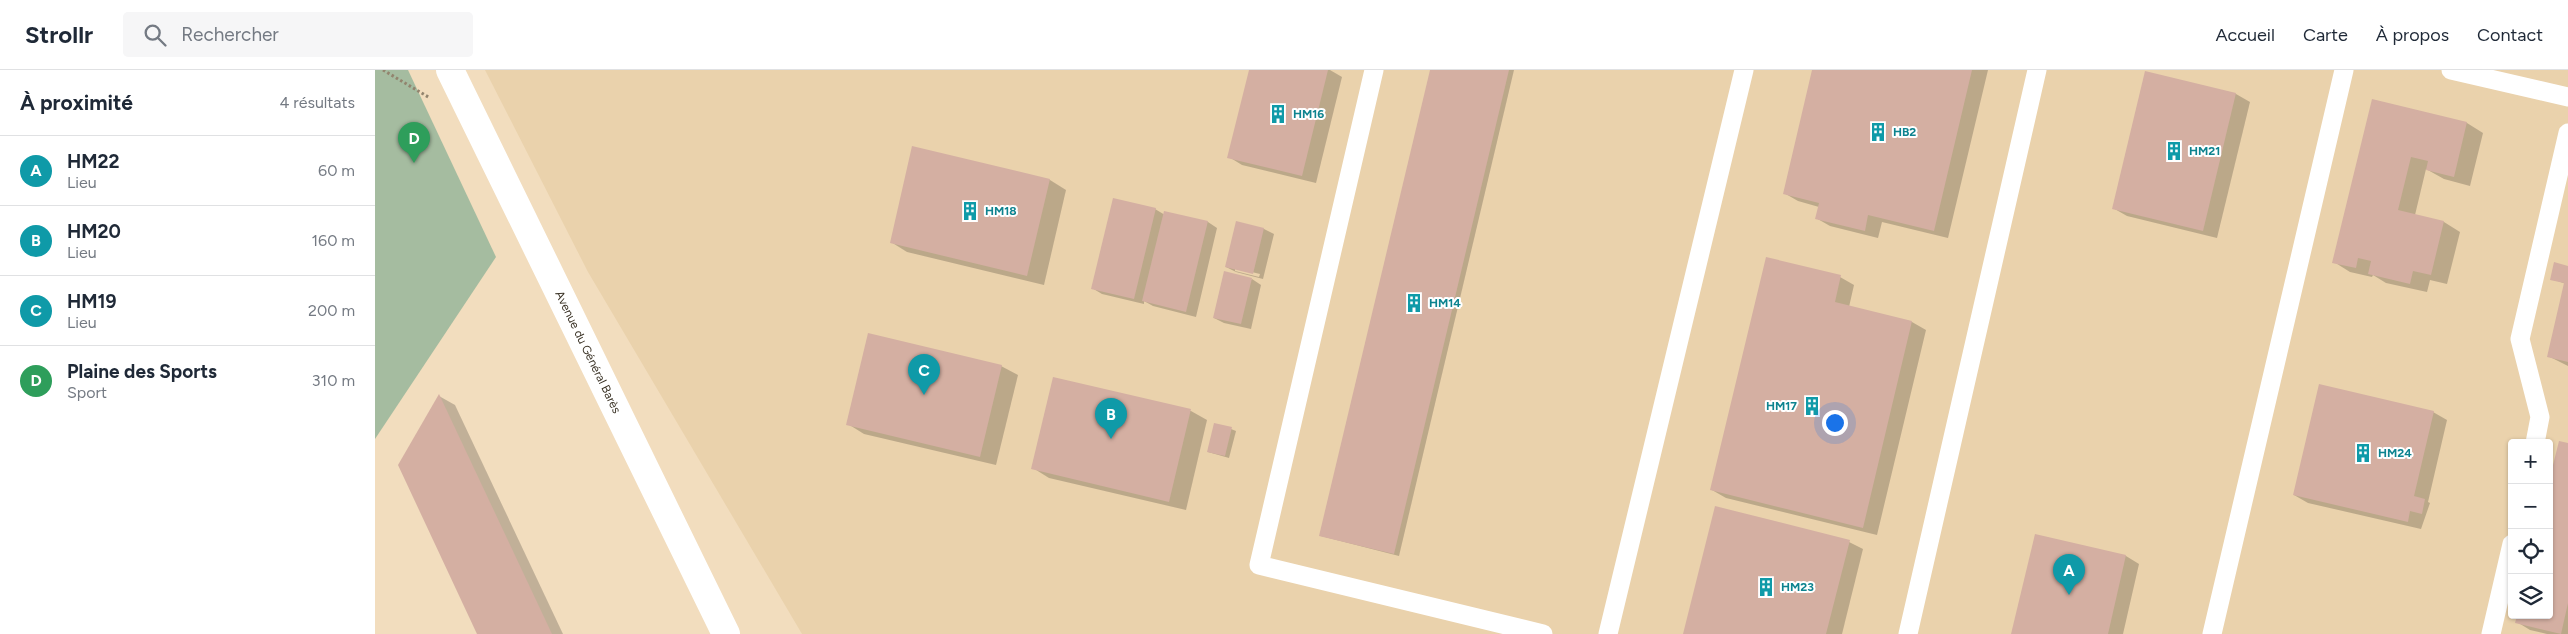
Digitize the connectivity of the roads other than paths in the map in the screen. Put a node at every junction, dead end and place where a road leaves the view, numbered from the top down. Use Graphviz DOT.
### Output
graph roads {
  1 [pos="450,70"];
  2 [pos="1374,70"];
  3 [pos="1744,70"];
  4 [pos="2037,70"];
  5 [pos="2344,70"];
  6 [pos="2451,70"];
  7 [pos="2568,97"];
  8 [pos="2568,133"];
  9 [pos="2536,439"];
  10 [pos="2508,561"];
  11 [pos="726,634"];
  12 [pos="1543,634"];
  13 [pos="1608,634"];
  14 [pos="1908,634"];
  15 [pos="2212,634"];
  16 [pos="2491,634"];
  1 -- 11 [label="main road, Avenue du Général Barès"];
  2 -- 12 [label="lane"];
  3 -- 13 [label="lane"];
  4 -- 14 [label="lane"];
  5 -- 15 [label="lane"];
  6 -- 7 [label="lane"];
  8 -- 9 [label="lane"];
  10 -- 16 [label="lane"];
}
